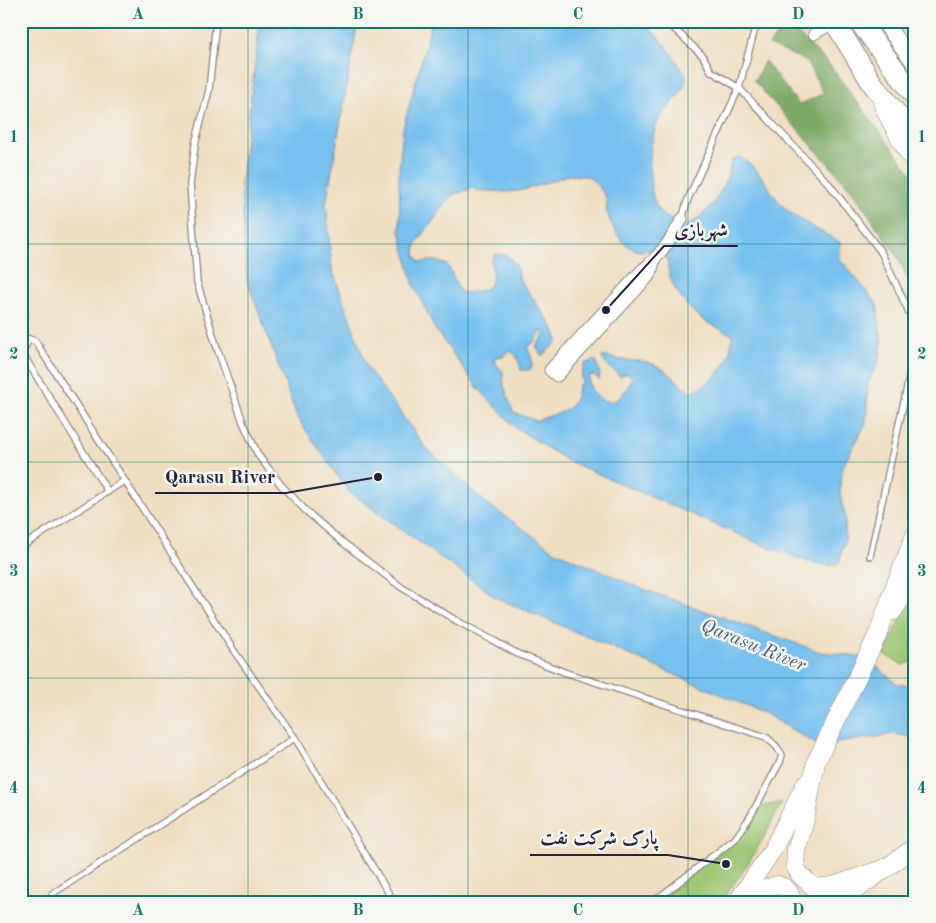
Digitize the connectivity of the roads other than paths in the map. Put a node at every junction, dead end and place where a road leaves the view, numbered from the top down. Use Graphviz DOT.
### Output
graph roads {
  1 [pos="216,21"];
  2 [pos="666,21"];
  3 [pos="757,21"];
  4 [pos="859,21"];
  5 [pos="883,21"];
  6 [pos="834,22"];
  7 [pos="814,34"];
  8 [pos="911,80"];
  9 [pos="872,83"];
  10 [pos="739,88"];
  11 [pos="915,136"];
  12 [pos="915,163"];
  13 [pos="682,219"];
  14 [pos="654,261"];
  15 [pos="915,325"];
  16 [pos="21,338"];
  17 [pos="29,339"];
  18 [pos="915,351"];
  19 [pos="22,353"];
  20 [pos="124,481"];
  21 [pos="108,492"];
  22 [pos="915,535"];
  23 [pos="21,547"];
  24 [pos="870,556"];
  25 [pos="915,572"];
  26 [pos="878,634"];
  27 [pos="295,738"];
  28 [pos="816,762"];
  29 [pos="21,825"];
  30 [pos="21,833"];
  31 [pos="915,847"];
  32 [pos="888,867"];
  33 [pos="860,886"];
  34 [pos="52,894"];
  35 [pos="394,902"];
  36 [pos="653,902"];
  37 [pos="737,902"];
  38 [pos="755,902"];
  39 [pos="792,902"];
  40 [pos="834,902"];
  41 [pos="842,902"];
  1 -- 36 [label="lane"];
  2 -- 10 [label="lane"];
  3 -- 10 [label="lane"];
  4 -- 8 [label="highway"];
  5 -- 8 [label="main road"];
  6 -- 7 [label="street"];
  6 -- 9 [label="highway"];
  9 -- 11 [label="highway"];
  9 -- 12 [label="main road"];
  10 -- 13 [label="lane"];
  10 -- 15 [label="lane"];
  13 -- 14 [label="street"];
  14 -- 14 [label="street"];
  16 -- 17 [label="lane"];
  17 -- 19 [label="lane"];
  17 -- 20 [label="lane"];
  18 -- 24 [label="lane"];
  19 -- 21 [label="lane"];
  20 -- 21 [label="lane"];
  20 -- 27 [label="lane"];
  21 -- 23 [label="lane"];
  22 -- 26 [label="main road"];
  25 -- 26 [label="main road"];
  26 -- 28 [label="main road"];
  27 -- 34 [label="lane"];
  27 -- 35 [label="lane"];
  28 -- 32 [label="main road"];
  28 -- 37 [label="main road"];
  29 -- 30 [label="lane"];
  31 -- 32 [label="main road"];
  32 -- 33 [label="main road"];
  33 -- 40 [label="main road"];
  33 -- 41 [label="street"];
  38 -- 39 [label="main road"];
}
